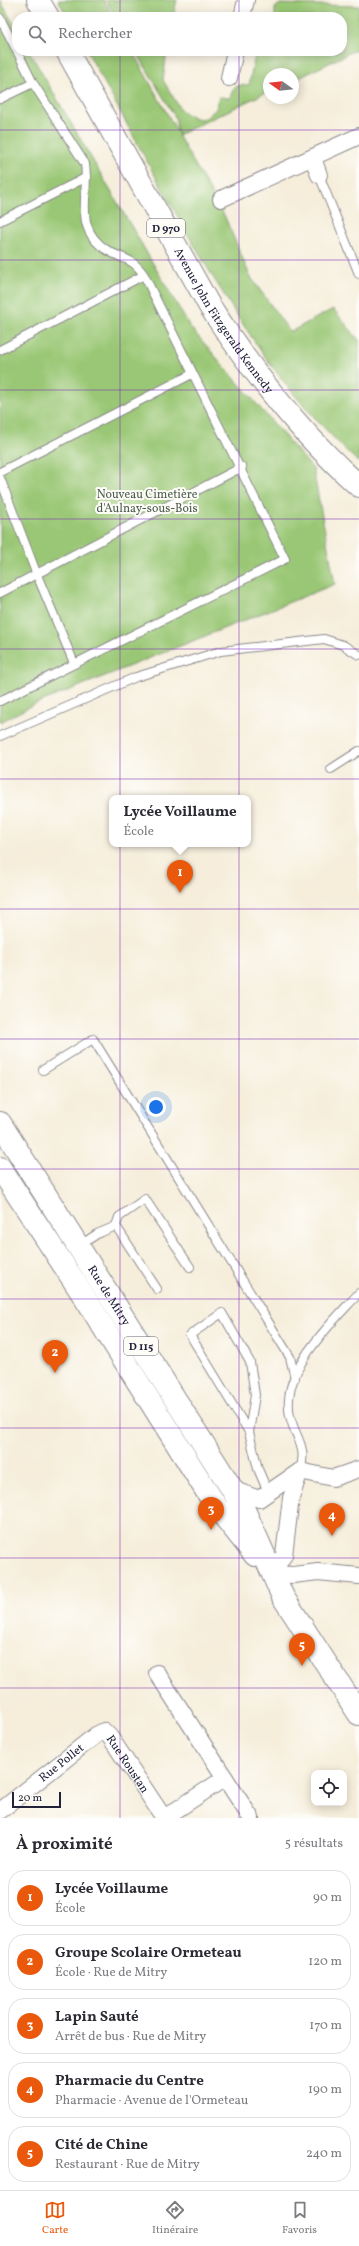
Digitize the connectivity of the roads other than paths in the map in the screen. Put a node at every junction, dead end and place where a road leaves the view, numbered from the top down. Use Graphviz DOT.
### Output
graph roads {
  1 [pos="38,0"];
  2 [pos="246,0"];
  3 [pos="45,12"];
  4 [pos="243,12"];
  5 [pos="0,18"];
  6 [pos="12,41"];
  7 [pos="20,56"];
  8 [pos="69,56"];
  9 [pos="234,56"];
  10 [pos="229,78"];
  11 [pos="33,83"];
  12 [pos="0,99"];
  13 [pos="359,136"];
  14 [pos="313,158"];
  15 [pos="319,175"];
  16 [pos="87,177"];
  17 [pos="222,199"];
  18 [pos="0,221"];
  19 [pos="359,274"];
  20 [pos="144,275"];
  21 [pos="0,350"];
  22 [pos="192,374"];
  23 [pos="242,467"];
  24 [pos="0,472"];
  25 [pos="0,478"];
  26 [pos="359,486"];
  27 [pos="37,575"];
  28 [pos="0,593"];
  29 [pos="359,655"];
  30 [pos="74,663"];
  31 [pos="0,701"];
  32 [pos="0,736"];
  33 [pos="359,751"];
  34 [pos="330,769"];
  35 [pos="43,1070"];
  36 [pos="0,1123"];
  37 [pos="0,1168"];
  38 [pos="116,1226"];
  39 [pos="79,1246"];
  40 [pos="190,1267"];
  41 [pos="156,1289"];
  42 [pos="359,1293"];
  43 [pos="295,1378"];
  44 [pos="249,1432"];
  45 [pos="359,1469"];
  46 [pos="300,1471"];
  47 [pos="257,1501"];
  48 [pos="289,1513"];
  49 [pos="237,1533"];
  50 [pos="272,1574"];
  51 [pos="359,1576"];
  52 [pos="157,1673"];
  53 [pos="359,1714"];
  54 [pos="104,1731"];
  55 [pos="225,1778"];
  56 [pos="0,1811"];
  57 [pos="164,1818"];
  58 [pos="251,1818"];
  1 -- 3 [label="main road"];
  2 -- 4 [label="street"];
  5 -- 6 [label="lane"];
  7 -- 11 [label="lane"];
  8 -- 26 [label="main road, Avenue John Fitzgerald Kennedy / D 970"];
  9 -- 10 [label="street"];
  11 -- 12 [label="lane"];
  11 -- 16 [label="lane"];
  13 -- 14 [label="street"];
  14 -- 15 [label="street"];
  14 -- 17 [label="street"];
  15 -- 19 [label="lane"];
  16 -- 18 [label="lane"];
  16 -- 20 [label="lane"];
  20 -- 21 [label="lane"];
  20 -- 22 [label="lane"];
  22 -- 23 [label="lane"];
  22 -- 24 [label="lane"];
  23 -- 27 [label="lane"];
  23 -- 30 [label="lane"];
  25 -- 27 [label="lane"];
  27 -- 28 [label="lane"];
  27 -- 30 [label="lane"];
  29 -- 32 [label="lane"];
  30 -- 31 [label="lane"];
  33 -- 34 [label="lane"];
  35 -- 43 [label="lane"];
  36 -- 39 [label="main road, Rue de Mitry / D 115"];
  37 -- 49 [label="main road, Rue de Mitry / D 115"];
  38 -- 39 [label="lane"];
  38 -- 40 [label="lane"];
  38 -- 41 [label="lane"];
  39 -- 47 [label="main road, Rue de Mitry / D 115"];
  42 -- 43 [label="lane"];
  43 -- 46 [label="lane"];
  44 -- 44 [label="lane"];
  44 -- 47 [label="lane"];
  45 -- 46 [label="street"];
  46 -- 47 [label="street"];
  46 -- 48 [label="street"];
  47 -- 48 [label="street"];
  47 -- 49 [label="street"];
  47 -- 50 [label="main road, Rue de Mitry / D 115"];
  48 -- 50 [label="street"];
  49 -- 50 [label="main road, Rue de Mitry / D 115"];
  50 -- 51 [label="street"];
  50 -- 53 [label="main road, Rue de Mitry / D 115"];
  52 -- 55 [label="street"];
  54 -- 56 [label="street, Rue Pollet"];
  54 -- 57 [label="street, Rue Roustan"];
  55 -- 57 [label="street"];
  55 -- 58 [label="street"];
}
